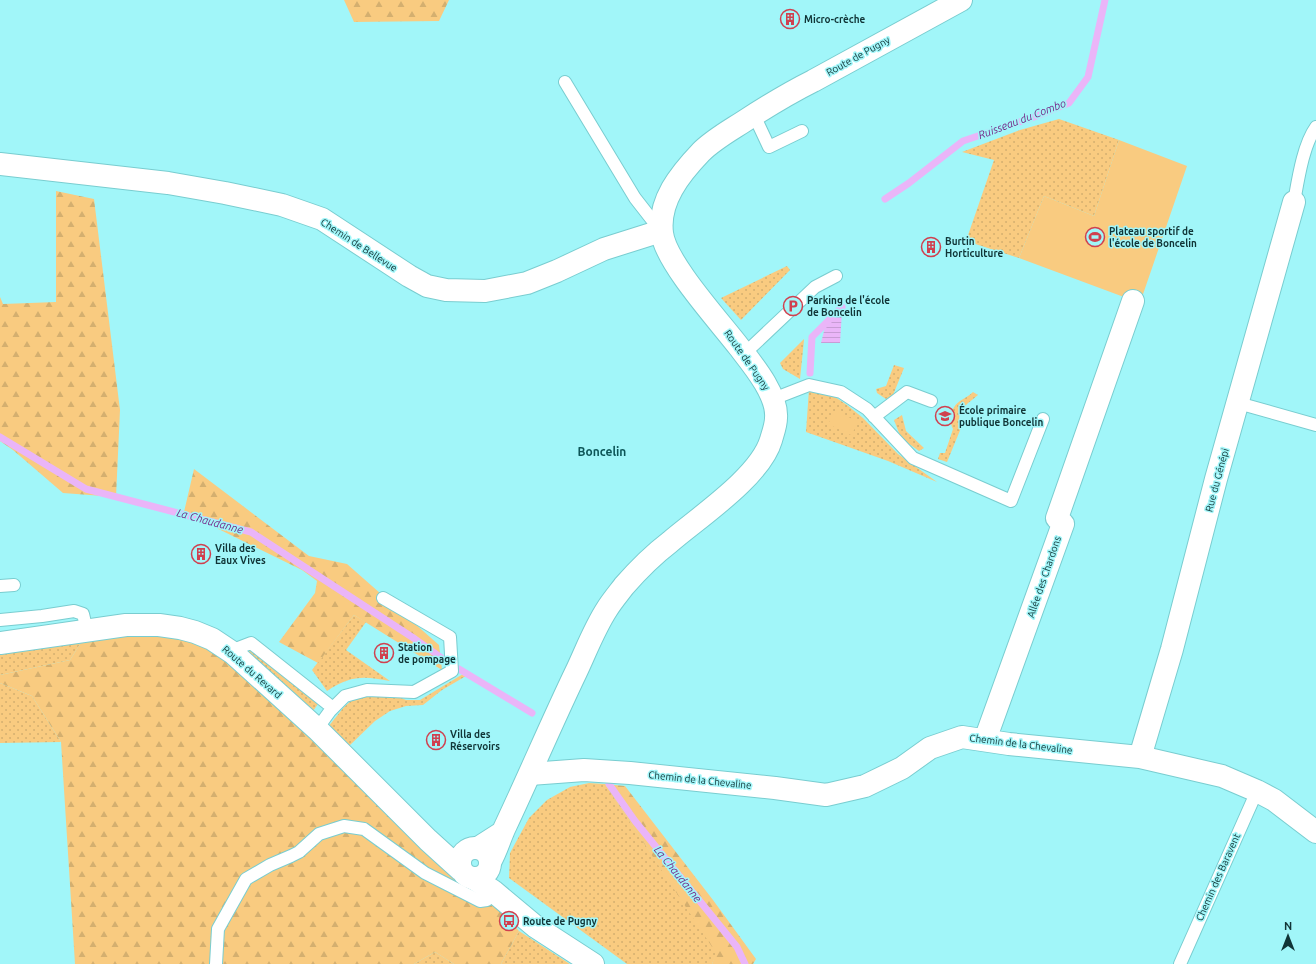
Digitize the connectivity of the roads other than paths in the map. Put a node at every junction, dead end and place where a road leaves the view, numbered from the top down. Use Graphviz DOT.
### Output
graph roads {
  1 [pos="961,0"];
  2 [pos="565,82"];
  3 [pos="754,115"];
  4 [pos="1316,127"];
  5 [pos="802,132"];
  6 [pos="0,164"];
  7 [pos="1294,202"];
  8 [pos="661,231"];
  9 [pos="836,276"];
  10 [pos="1133,301"];
  11 [pos="744,354"];
  12 [pos="774,399"];
  13 [pos="931,400"];
  14 [pos="1238,403"];
  15 [pos="874,417"];
  16 [pos="1043,419"];
  17 [pos="1316,425"];
  18 [pos="14,585"];
  19 [pos="0,586"];
  20 [pos="383,598"];
  21 [pos="0,620"];
  22 [pos="87,631"];
  23 [pos="0,643"];
  24 [pos="233,653"];
  25 [pos="333,708"];
  26 [pos="317,729"];
  27 [pos="985,740"];
  28 [pos="1140,757"];
  29 [pos="530,774"];
  30 [pos="1257,791"];
  31 [pos="1316,832"];
  32 [pos="428,840"];
  33 [pos="482,855"];
  34 [pos="467,874"];
  35 [pos="493,891"];
  36 [pos="510,905"];
  37 [pos="216,964"];
  38 [pos="593,964"];
  39 [pos="1180,964"];
  1 -- 3 [label="street, Route de Pugny"];
  2 -- 8 [label="lane"];
  3 -- 5 [label="lane"];
  3 -- 8 [label="street, Route de Pugny"];
  4 -- 7 [label="lane"];
  6 -- 8 [label="street, Chemin de Bellevue"];
  7 -- 14 [label="street, Rue du Génépi"];
  8 -- 11 [label="street, Route de Pugny"];
  9 -- 11 [label="lane"];
  10 -- 27 [label="street, Allée des Chardons"];
  11 -- 12 [label="street, Route de Pugny"];
  12 -- 15 [label="lane"];
  12 -- 29 [label="street, Route de Pugny"];
  13 -- 15 [label="lane"];
  14 -- 17 [label="lane"];
  14 -- 28 [label="street, Rue du Génépi"];
  15 -- 16 [label="lane"];
  18 -- 19 [label="lane"];
  20 -- 25 [label="lane"];
  21 -- 22 [label="lane"];
  22 -- 23 [label="street, Route du Revard"];
  22 -- 24 [label="street, Route du Revard"];
  24 -- 25 [label="lane"];
  24 -- 26 [label="street, Route du Revard"];
  25 -- 26 [label="lane"];
  26 -- 32 [label="street, Route du Revard"];
  27 -- 28 [label="street, Chemin de la Chevaline"];
  27 -- 29 [label="street, Chemin de la Chevaline"];
  28 -- 30 [label="street, Chemin de la Chevaline"];
  29 -- 33 [label="street, Route de Pugny"];
  30 -- 31 [label="street, Chemin de la Chevaline"];
  30 -- 39 [label="lane, Chemin des Baravent"];
  32 -- 33 [label="street"];
  32 -- 34 [label="street, Route du Revard"];
  33 -- 34 [label="street, Route de Pugny"];
  33 -- 36 [label="street, Route du Revard"];
  34 -- 35 [label="street, Route du Revard"];
  35 -- 36 [label="street, Route du Revard"];
  35 -- 37 [label="lane"];
  36 -- 38 [label="street, Route du Revard"];
}
